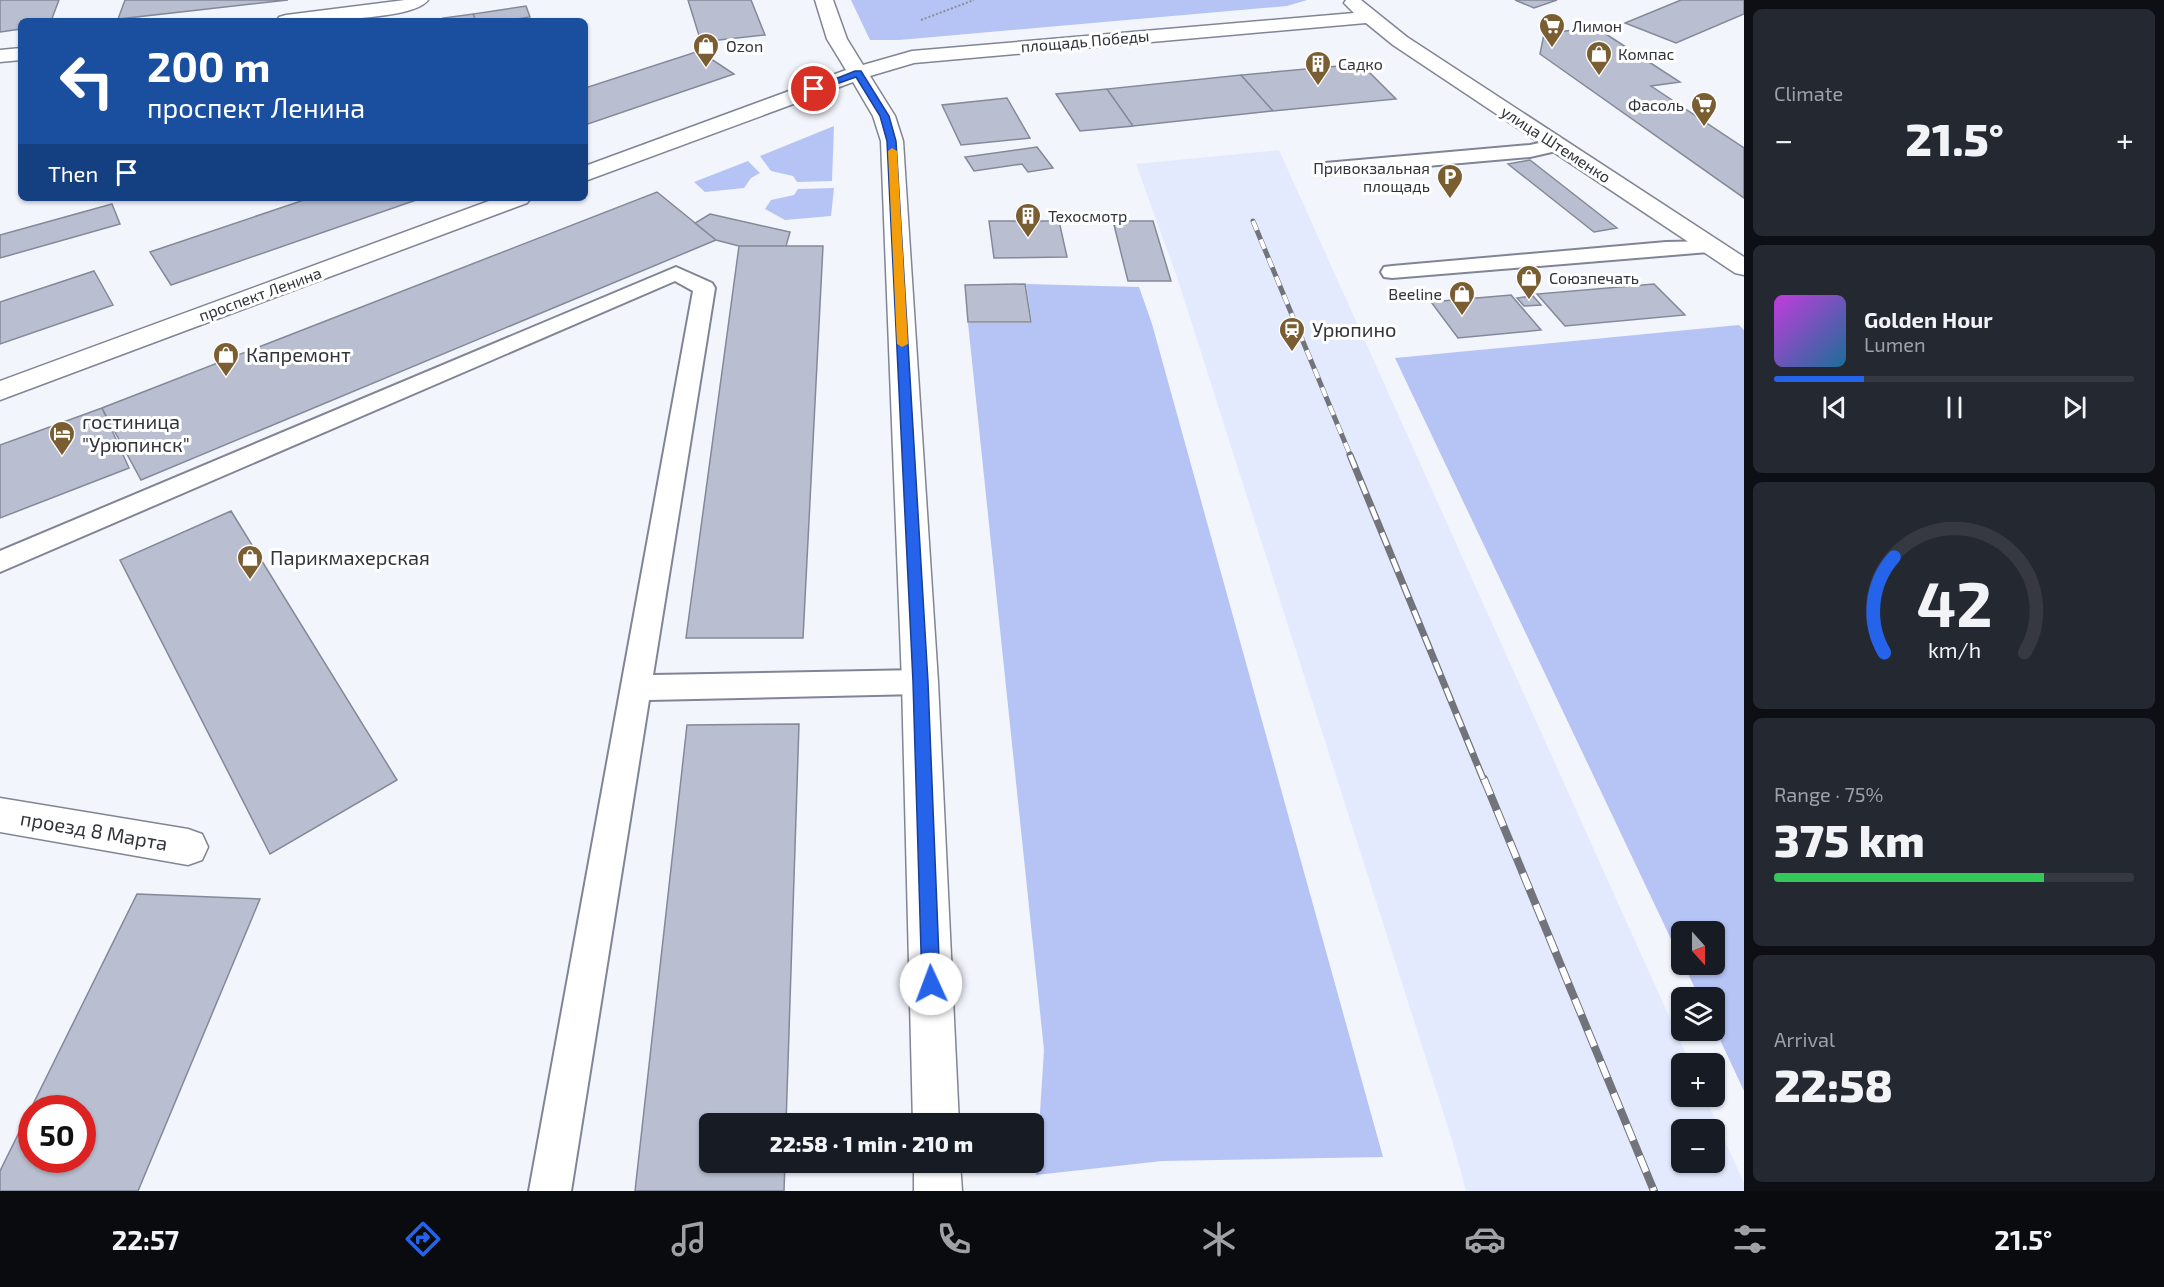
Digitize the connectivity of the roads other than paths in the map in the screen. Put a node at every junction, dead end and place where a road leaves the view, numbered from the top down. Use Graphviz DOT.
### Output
graph roads {
  1 [pos="419,0"];
  2 [pos="824,0"];
  3 [pos="1350,0"];
  4 [pos="1370,17"];
  5 [pos="310,18"];
  6 [pos="18,54"];
  7 [pos="0,56"];
  8 [pos="858,73"];
  9 [pos="1558,145"];
  10 [pos="1325,169"];
  11 [pos="588,173"];
  12 [pos="511,201"];
  13 [pos="1714,247"];
  14 [pos="1744,268"];
  15 [pos="1392,272"];
  16 [pos="0,391"];
  17 [pos="0,562"];
  18 [pos="920,682"];
  19 [pos="637,688"];
  20 [pos="0,815"];
  21 [pos="188,847"];
  22 [pos="936,1113"];
  23 [pos="937,1173"];
  24 [pos="550,1191"];
  25 [pos="938,1191"];
  1 -- 5 [label="main road"];
  2 -- 8 [label="main road"];
  3 -- 4 [label="main road"];
  4 -- 8 [label="main road, площадь Победы"];
  4 -- 9 [label="main road, улица Штеменко"];
  6 -- 7 [label="main road"];
  8 -- 11 [label="main road"];
  8 -- 18 [label="main road"];
  9 -- 10 [label="lane"];
  9 -- 13 [label="main road, улица Штеменко"];
  12 -- 16 [label="main road, проспект Ленина"];
  13 -- 14 [label="main road, улица Штеменко"];
  13 -- 15 [label="lane"];
  17 -- 19 [label="lane"];
  18 -- 19 [label="lane"];
  18 -- 22 [label="main road"];
  19 -- 24 [label="lane"];
  20 -- 21 [label="main road, проезд 8 Марта"];
  23 -- 25 [label="main road"];
}
